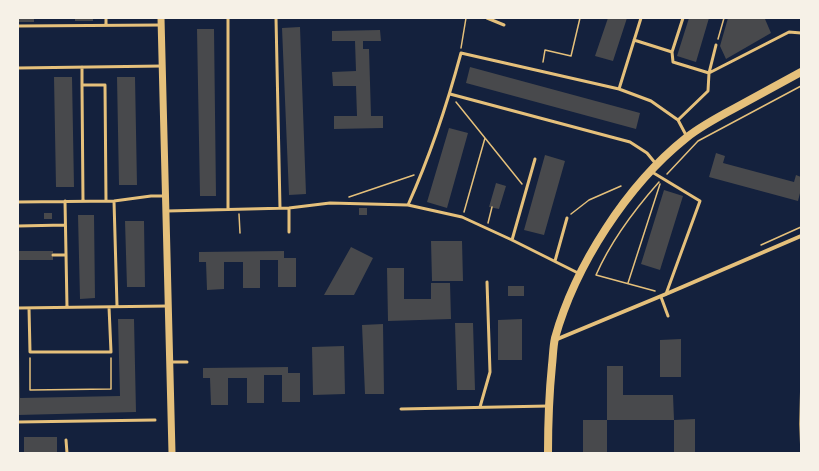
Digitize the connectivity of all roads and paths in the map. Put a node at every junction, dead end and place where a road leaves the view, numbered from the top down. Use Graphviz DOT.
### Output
graph roads {
  1 [pos="106,18"];
  2 [pos="228,18"];
  3 [pos="276,18"];
  4 [pos="466,18"];
  5 [pos="487,18"];
  6 [pos="580,18"];
  7 [pos="641,18"];
  8 [pos="683,18"];
  9 [pos="724,18"];
  10 [pos="161,21"];
  11 [pos="18,26"];
  12 [pos="106,26"];
  13 [pos="504,26"];
  14 [pos="801,33"];
  15 [pos="634,40"];
  16 [pos="716,45"];
  17 [pos="672,52"];
  18 [pos="461,53"];
  19 [pos="542,62"];
  20 [pos="162,66"];
  21 [pos="18,68"];
  22 [pos="82,68"];
  23 [pos="801,72"];
  24 [pos="709,73"];
  25 [pos="82,85"];
  26 [pos="801,86"];
  27 [pos="619,89"];
  28 [pos="450,94"];
  29 [pos="678,120"];
  30 [pos="687,137"];
  31 [pos="485,138"];
  32 [pos="698,141"];
  33 [pos="701,143"];
  34 [pos="535,159"];
  35 [pos="657,164"];
  36 [pos="650,171"];
  37 [pos="422,172"];
  38 [pos="662,179"];
  39 [pos="621,186"];
  40 [pos="526,189"];
  41 [pos="166,196"];
  42 [pos="344,199"];
  43 [pos="65,201"];
  44 [pos="83,201"];
  45 [pos="106,201"];
  46 [pos="114,201"];
  47 [pos="18,202"];
  48 [pos="408,205"];
  49 [pos="492,207"];
  50 [pos="239,208"];
  51 [pos="280,208"];
  52 [pos="289,208"];
  53 [pos="228,209"];
  54 [pos="166,211"];
  55 [pos="462,217"];
  56 [pos="567,218"];
  57 [pos="18,226"];
  58 [pos="65,226"];
  59 [pos="486,228"];
  60 [pos="289,232"];
  61 [pos="240,233"];
  62 [pos="801,236"];
  63 [pos="512,240"];
  64 [pos="53,255"];
  65 [pos="66,255"];
  66 [pos="555,261"];
  67 [pos="580,274"];
  68 [pos="487,282"];
  69 [pos="628,284"];
  70 [pos="666,294"];
  71 [pos="661,297"];
  72 [pos="110,306"];
  73 [pos="117,306"];
  74 [pos="168,306"];
  75 [pos="67,307"];
  76 [pos="18,308"];
  77 [pos="29,308"];
  78 [pos="668,316"];
  79 [pos="555,340"];
  80 [pos="30,352"];
  81 [pos="111,352"];
  82 [pos="170,362"];
  83 [pos="187,362"];
  84 [pos="801,381"];
  85 [pos="548,406"];
  86 [pos="480,407"];
  87 [pos="400,408"];
  88 [pos="155,420"];
  89 [pos="18,422"];
  90 [pos="66,440"];
  91 [pos="801,451"];
  92 [pos="67,453"];
  93 [pos="172,453"];
  94 [pos="548,453"];
  1 -- 12 [label="lane"];
  2 -- 53 [label="lane"];
  3 -- 51 [label="lane"];
  4 -- 18 [label="path"];
  5 -- 13 [label="lane"];
  6 -- 19 [label="path"];
  7 -- 15 [label="lane"];
  8 -- 17 [label="lane"];
  9 -- 16 [label="path"];
  10 -- 12 [label="lane"];
  10 -- 20 [label="street"];
  11 -- 12 [label="lane"];
  14 -- 24 [label="lane"];
  15 -- 17 [label="lane"];
  15 -- 27 [label="lane"];
  16 -- 24 [label="lane"];
  17 -- 24 [label="lane"];
  18 -- 27 [label="lane"];
  18 -- 28 [label="lane"];
  20 -- 22 [label="lane"];
  20 -- 41 [label="street"];
  21 -- 22 [label="lane"];
  22 -- 25 [label="lane"];
  23 -- 30 [label="main road"];
  24 -- 29 [label="lane"];
  25 -- 44 [label="lane"];
  25 -- 45 [label="lane"];
  26 -- 32 [label="path"];
  27 -- 29 [label="lane"];
  28 -- 31 [label="path"];
  28 -- 35 [label="lane"];
  28 -- 37 [label="lane"];
  29 -- 30 [label="lane"];
  30 -- 35 [label="main road"];
  31 -- 40 [label="path"];
  31 -- 55 [label="path"];
  32 -- 33 [label="path"];
  32 -- 38 [label="path"];
  34 -- 40 [label="lane"];
  35 -- 36 [label="main road"];
  36 -- 38 [label="lane"];
  36 -- 67 [label="main road"];
  37 -- 42 [label="path"];
  37 -- 48 [label="lane"];
  38 -- 69 [label="path"];
  38 -- 69 [label="path"];
  38 -- 70 [label="lane"];
  39 -- 56 [label="path"];
  40 -- 63 [label="lane"];
  41 -- 46 [label="lane"];
  41 -- 54 [label="street"];
  43 -- 44 [label="lane"];
  43 -- 47 [label="lane"];
  43 -- 58 [label="lane"];
  44 -- 45 [label="lane"];
  45 -- 46 [label="lane"];
  46 -- 73 [label="lane"];
  48 -- 52 [label="lane"];
  48 -- 55 [label="lane"];
  49 -- 59 [label="path"];
  50 -- 51 [label="lane"];
  50 -- 53 [label="lane"];
  50 -- 61 [label="path"];
  51 -- 52 [label="lane"];
  52 -- 60 [label="lane"];
  53 -- 54 [label="lane"];
  54 -- 74 [label="street"];
  55 -- 59 [label="lane"];
  56 -- 66 [label="lane"];
  57 -- 58 [label="lane"];
  58 -- 65 [label="lane"];
  59 -- 63 [label="lane"];
  62 -- 70 [label="street"];
  63 -- 66 [label="lane"];
  64 -- 65 [label="lane"];
  65 -- 75 [label="lane"];
  66 -- 67 [label="lane"];
  67 -- 79 [label="main road"];
  68 -- 86 [label="lane"];
  69 -- 70 [label="path"];
  70 -- 71 [label="street"];
  71 -- 78 [label="lane"];
  71 -- 79 [label="street"];
  72 -- 73 [label="lane"];
  72 -- 75 [label="lane"];
  72 -- 81 [label="lane"];
  73 -- 74 [label="lane"];
  74 -- 82 [label="street"];
  75 -- 77 [label="lane"];
  76 -- 77 [label="lane"];
  77 -- 80 [label="lane"];
  79 -- 85 [label="main road"];
  80 -- 81 [label="lane"];
  80 -- 81 [label="path"];
  82 -- 83 [label="lane"];
  82 -- 93 [label="street"];
  84 -- 91 [label="path"];
  85 -- 86 [label="lane"];
  85 -- 94 [label="main road"];
  86 -- 87 [label="lane"];
  88 -- 89 [label="lane"];
  90 -- 92 [label="lane"];
}
